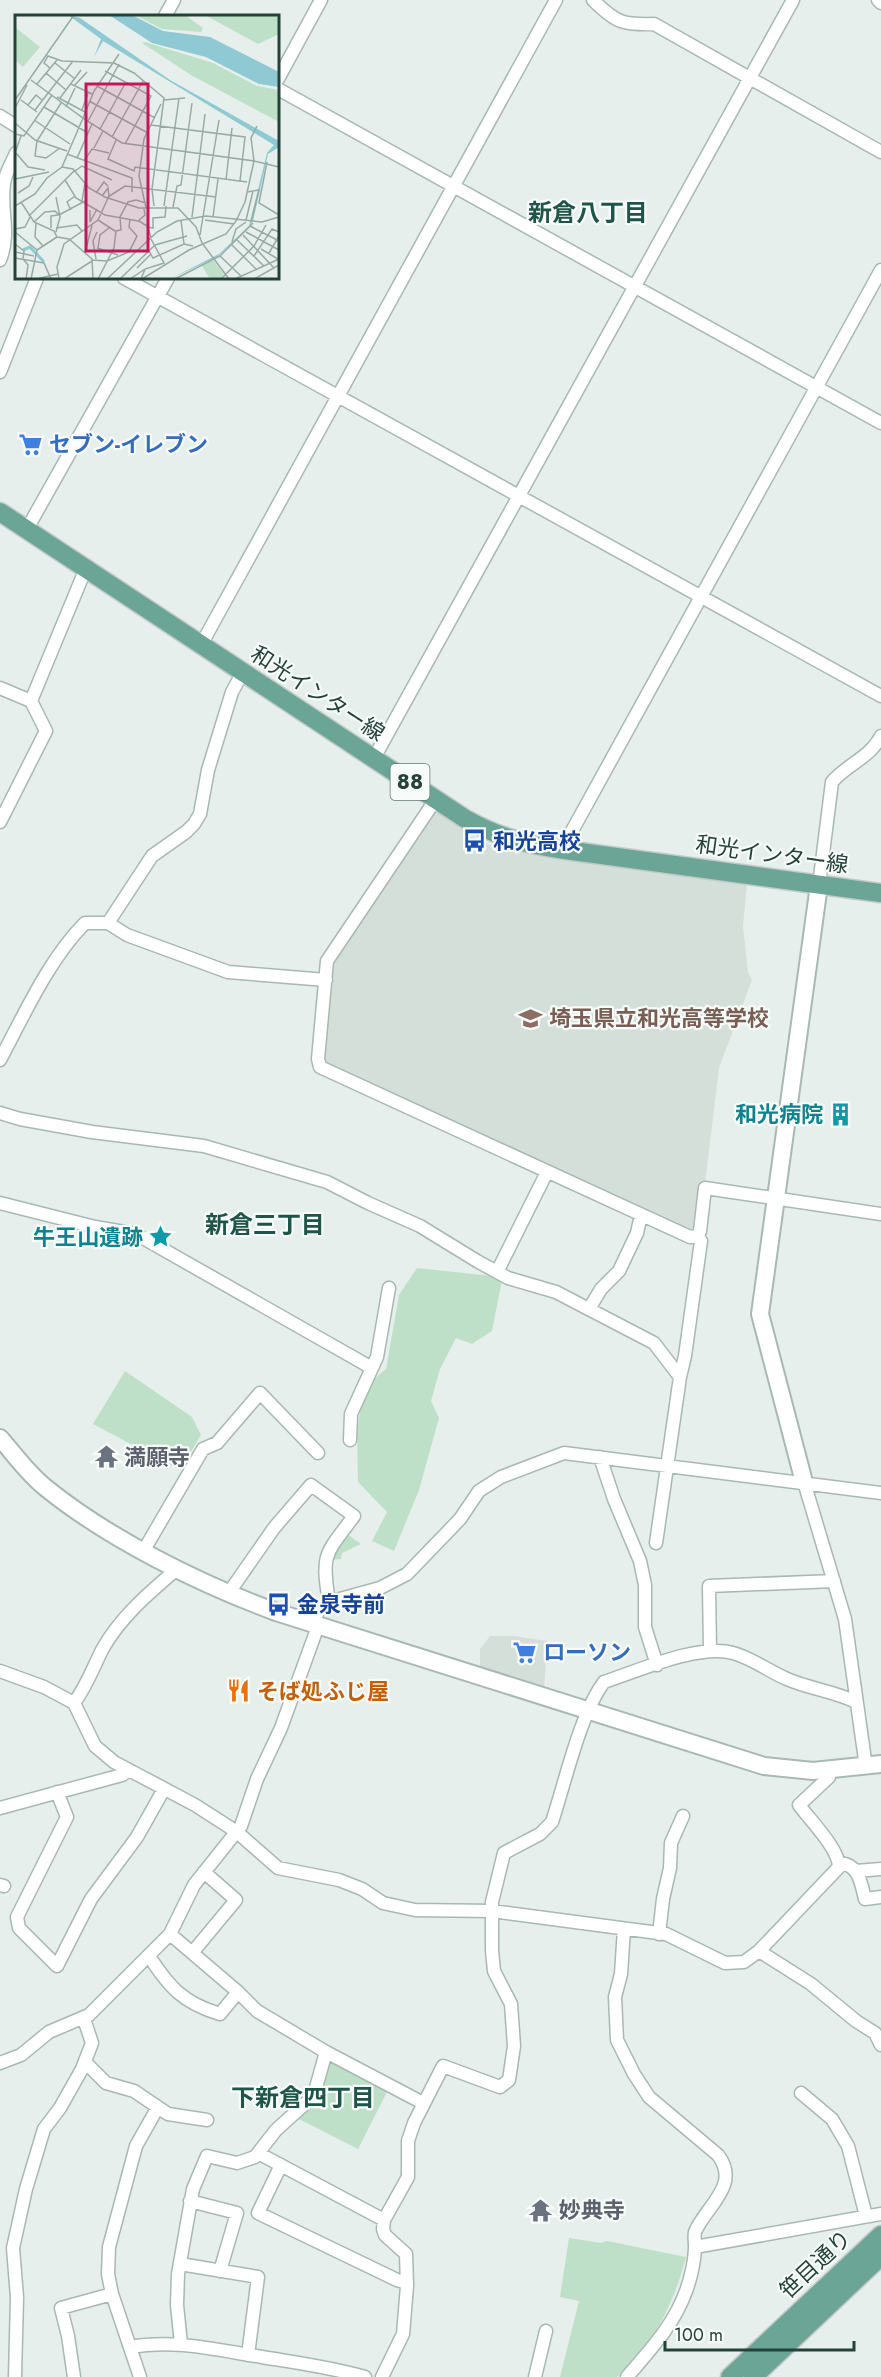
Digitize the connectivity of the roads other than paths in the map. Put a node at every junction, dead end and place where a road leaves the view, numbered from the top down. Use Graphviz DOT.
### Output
graph roads {
  1 [pos="174,0"];
  2 [pos="321,0"];
  3 [pos="556,0"];
  4 [pos="593,0"];
  5 [pos="793,0"];
  6 [pos="166,15"];
  7 [pos="279,77"];
  8 [pos="751,78"];
  9 [pos="279,90"];
  10 [pos="0,116"];
  11 [pos="15,125"];
  12 [pos="881,152"];
  13 [pos="15,155"];
  14 [pos="454,187"];
  15 [pos="0,260"];
  16 [pos="881,270"];
  17 [pos="37,279"];
  18 [pos="126,279"];
  19 [pos="167,279"];
  20 [pos="635,288"];
  21 [pos="158,296"];
  22 [pos="0,372"];
  23 [pos="816,388"];
  24 [pos="339,395"];
  25 [pos="881,423"];
  26 [pos="520,497"];
  27 [pos="0,512"];
  28 [pos="27,529"];
  29 [pos="86,568"];
  30 [pos="700,597"];
  31 [pos="201,645"];
  32 [pos="243,672"];
  33 [pos="0,688"];
  34 [pos="881,696"];
  35 [pos="31,701"];
  36 [pos="881,736"];
  37 [pos="374,759"];
  38 [pos="436,799"];
  39 [pos="0,822"];
  40 [pos="565,850"];
  41 [pos="819,885"];
  42 [pos="881,893"];
  43 [pos="108,923"];
  44 [pos="326,980"];
  45 [pos="0,1060"];
  46 [pos="0,1113"];
  47 [pos="548,1172"];
  48 [pos="776,1199"];
  49 [pos="0,1203"];
  50 [pos="881,1214"];
  51 [pos="641,1215"];
  52 [pos="698,1236"];
  53 [pos="497,1272"];
  54 [pos="389,1288"];
  55 [pos="589,1309"];
  56 [pos="372,1368"];
  57 [pos="680,1377"];
  58 [pos="0,1438"];
  59 [pos="350,1440"];
  60 [pos="318,1453"];
  61 [pos="600,1457"];
  62 [pos="666,1466"];
  63 [pos="804,1482"];
  64 [pos="881,1493"];
  65 [pos="656,1543"];
  66 [pos="144,1550"];
  67 [pos="178,1568"];
  68 [pos="834,1581"];
  69 [pos="228,1594"];
  70 [pos="329,1602"];
  71 [pos="315,1625"];
  72 [pos="710,1650"];
  73 [pos="657,1665"];
  74 [pos="0,1671"];
  75 [pos="856,1702"];
  76 [pos="74,1703"];
  77 [pos="587,1711"];
  78 [pos="873,1766"];
  79 [pos="129,1770"];
  80 [pos="829,1771"];
  81 [pos="164,1789"];
  82 [pos="57,1792"];
  83 [pos="0,1808"];
  84 [pos="683,1816"];
  85 [pos="237,1832"];
  86 [pos="839,1863"];
  87 [pos="881,1869"];
  88 [pos="856,1871"];
  89 [pos="204,1872"];
  90 [pos="881,1897"];
  91 [pos="492,1911"];
  92 [pos="624,1929"];
  93 [pos="170,1934"];
  94 [pos="659,1934"];
  95 [pos="759,1951"];
  96 [pos="192,1953"];
  97 [pos="149,1956"];
  98 [pos="238,1992"];
  99 [pos="84,2019"];
  100 [pos="879,2039"];
  101 [pos="326,2052"];
  102 [pos="85,2062"];
  103 [pos="0,2063"];
  104 [pos="801,2093"];
  105 [pos="423,2103"];
  106 [pos="158,2107"];
  107 [pos="207,2120"];
  108 [pos="258,2153"];
  109 [pos="281,2165"];
  110 [pos="190,2201"];
  111 [pos="881,2214"];
  112 [pos="866,2216"];
  113 [pos="384,2220"];
  114 [pos="881,2235"];
  115 [pos="695,2247"];
  116 [pos="881,2256"];
  117 [pos="180,2264"];
  118 [pos="220,2271"];
  119 [pos="407,2283"];
  120 [pos="112,2294"];
  121 [pos="546,2331"];
  122 [pos="181,2344"];
  123 [pos="130,2347"];
  124 [pos="248,2355"];
  125 [pos="15,2377"];
  126 [pos="74,2377"];
  127 [pos="140,2377"];
  128 [pos="365,2377"];
  129 [pos="382,2377"];
  130 [pos="536,2377"];
  131 [pos="627,2377"];
  132 [pos="730,2377"];
  133 [pos="753,2377"];
  1 -- 6 [label="street"];
  2 -- 7 [label="street"];
  3 -- 14 [label="street"];
  4 -- 8 [label="street"];
  5 -- 8 [label="street"];
  8 -- 12 [label="street"];
  8 -- 20 [label="street"];
  9 -- 14 [label="street"];
  10 -- 11 [label="street"];
  13 -- 15 [label="street"];
  14 -- 20 [label="street"];
  14 -- 24 [label="street"];
  16 -- 23 [label="street"];
  17 -- 22 [label="street"];
  18 -- 21 [label="street"];
  19 -- 21 [label="street"];
  20 -- 23 [label="street"];
  20 -- 26 [label="street"];
  21 -- 24 [label="street"];
  21 -- 28 [label="street"];
  23 -- 25 [label="street"];
  23 -- 30 [label="street"];
  24 -- 26 [label="street"];
  24 -- 31 [label="street"];
  26 -- 30 [label="street"];
  26 -- 37 [label="street"];
  27 -- 28 [label="main road, 和光インター線 / 88"];
  28 -- 29 [label="main road, 和光インター線 / 88"];
  29 -- 31 [label="main road, 和光インター線 / 88"];
  29 -- 35 [label="street"];
  30 -- 34 [label="street"];
  30 -- 40 [label="street"];
  31 -- 32 [label="main road, 和光インター線 / 88"];
  32 -- 37 [label="main road, 和光インター線 / 88"];
  32 -- 43 [label="street"];
  33 -- 35 [label="street"];
  35 -- 39 [label="street"];
  36 -- 41 [label="street"];
  37 -- 38 [label="main road, 和光インター線 / 88"];
  38 -- 40 [label="main road, 和光インター線 / 88"];
  38 -- 44 [label="street"];
  40 -- 41 [label="main road, 和光インター線 / 88"];
  41 -- 42 [label="main road, 和光インター線 / 88"];
  41 -- 48 [label="street"];
  43 -- 44 [label="street"];
  43 -- 45 [label="street"];
  44 -- 47 [label="street"];
  46 -- 53 [label="street"];
  47 -- 51 [label="street"];
  47 -- 53 [label="street"];
  48 -- 50 [label="street"];
  48 -- 52 [label="street"];
  48 -- 63 [label="street"];
  49 -- 56 [label="street"];
  51 -- 52 [label="street"];
  51 -- 55 [label="street"];
  52 -- 57 [label="street"];
  53 -- 55 [label="street"];
  54 -- 56 [label="street"];
  55 -- 57 [label="street"];
  56 -- 59 [label="street"];
  57 -- 62 [label="street"];
  58 -- 66 [label="street"];
  60 -- 66 [label="street"];
  61 -- 62 [label="street"];
  61 -- 70 [label="street"];
  61 -- 73 [label="street"];
  62 -- 63 [label="street"];
  62 -- 65 [label="street"];
  63 -- 64 [label="street"];
  63 -- 68 [label="street"];
  66 -- 67 [label="street"];
  67 -- 69 [label="street"];
  67 -- 76 [label="street"];
  68 -- 72 [label="street"];
  68 -- 75 [label="street"];
  69 -- 70 [label="street"];
  69 -- 71 [label="street"];
  70 -- 71 [label="street"];
  71 -- 77 [label="street"];
  71 -- 85 [label="street"];
  72 -- 73 [label="street"];
  72 -- 75 [label="street"];
  73 -- 77 [label="street"];
  74 -- 76 [label="street"];
  75 -- 78 [label="street"];
  76 -- 79 [label="street"];
  77 -- 80 [label="street"];
  77 -- 91 [label="street"];
  78 -- 80 [label="street"];
  79 -- 81 [label="street"];
  79 -- 82 [label="street"];
  80 -- 86 [label="street"];
  81 -- 82 [label="street"];
  81 -- 85 [label="street"];
  82 -- 83 [label="street"];
  84 -- 94 [label="street"];
  85 -- 89 [label="street"];
  85 -- 91 [label="street"];
  86 -- 88 [label="street"];
  86 -- 95 [label="street"];
  87 -- 88 [label="street"];
  88 -- 90 [label="street"];
  89 -- 93 [label="street"];
  89 -- 96 [label="street"];
  91 -- 92 [label="street"];
  91 -- 105 [label="street"];
  92 -- 94 [label="street"];
  92 -- 115 [label="street"];
  93 -- 96 [label="street"];
  93 -- 97 [label="street"];
  94 -- 95 [label="street"];
  95 -- 100 [label="street"];
  96 -- 98 [label="street"];
  97 -- 98 [label="street"];
  97 -- 99 [label="street"];
  98 -- 101 [label="street"];
  99 -- 102 [label="street"];
  99 -- 103 [label="street"];
  101 -- 105 [label="street"];
  101 -- 108 [label="street"];
  102 -- 106 [label="street"];
  102 -- 125 [label="street"];
  104 -- 112 [label="street"];
  105 -- 113 [label="street"];
  106 -- 107 [label="street"];
  106 -- 120 [label="street"];
  108 -- 109 [label="street"];
  108 -- 110 [label="street"];
  109 -- 113 [label="street"];
  109 -- 119 [label="street"];
  110 -- 117 [label="street"];
  110 -- 118 [label="street"];
  111 -- 112 [label="street"];
  112 -- 115 [label="street"];
  113 -- 119 [label="street"];
  114 -- 132 [label="main road, 笹目通り"];
  115 -- 131 [label="street"];
  116 -- 133 [label="main road, 笹目通り"];
  117 -- 118 [label="street"];
  117 -- 122 [label="street"];
  118 -- 124 [label="street"];
  119 -- 129 [label="street"];
  120 -- 123 [label="street"];
  120 -- 126 [label="street"];
  121 -- 130 [label="street"];
  122 -- 123 [label="street"];
  122 -- 124 [label="street"];
  123 -- 127 [label="street"];
  124 -- 128 [label="street"];
}
